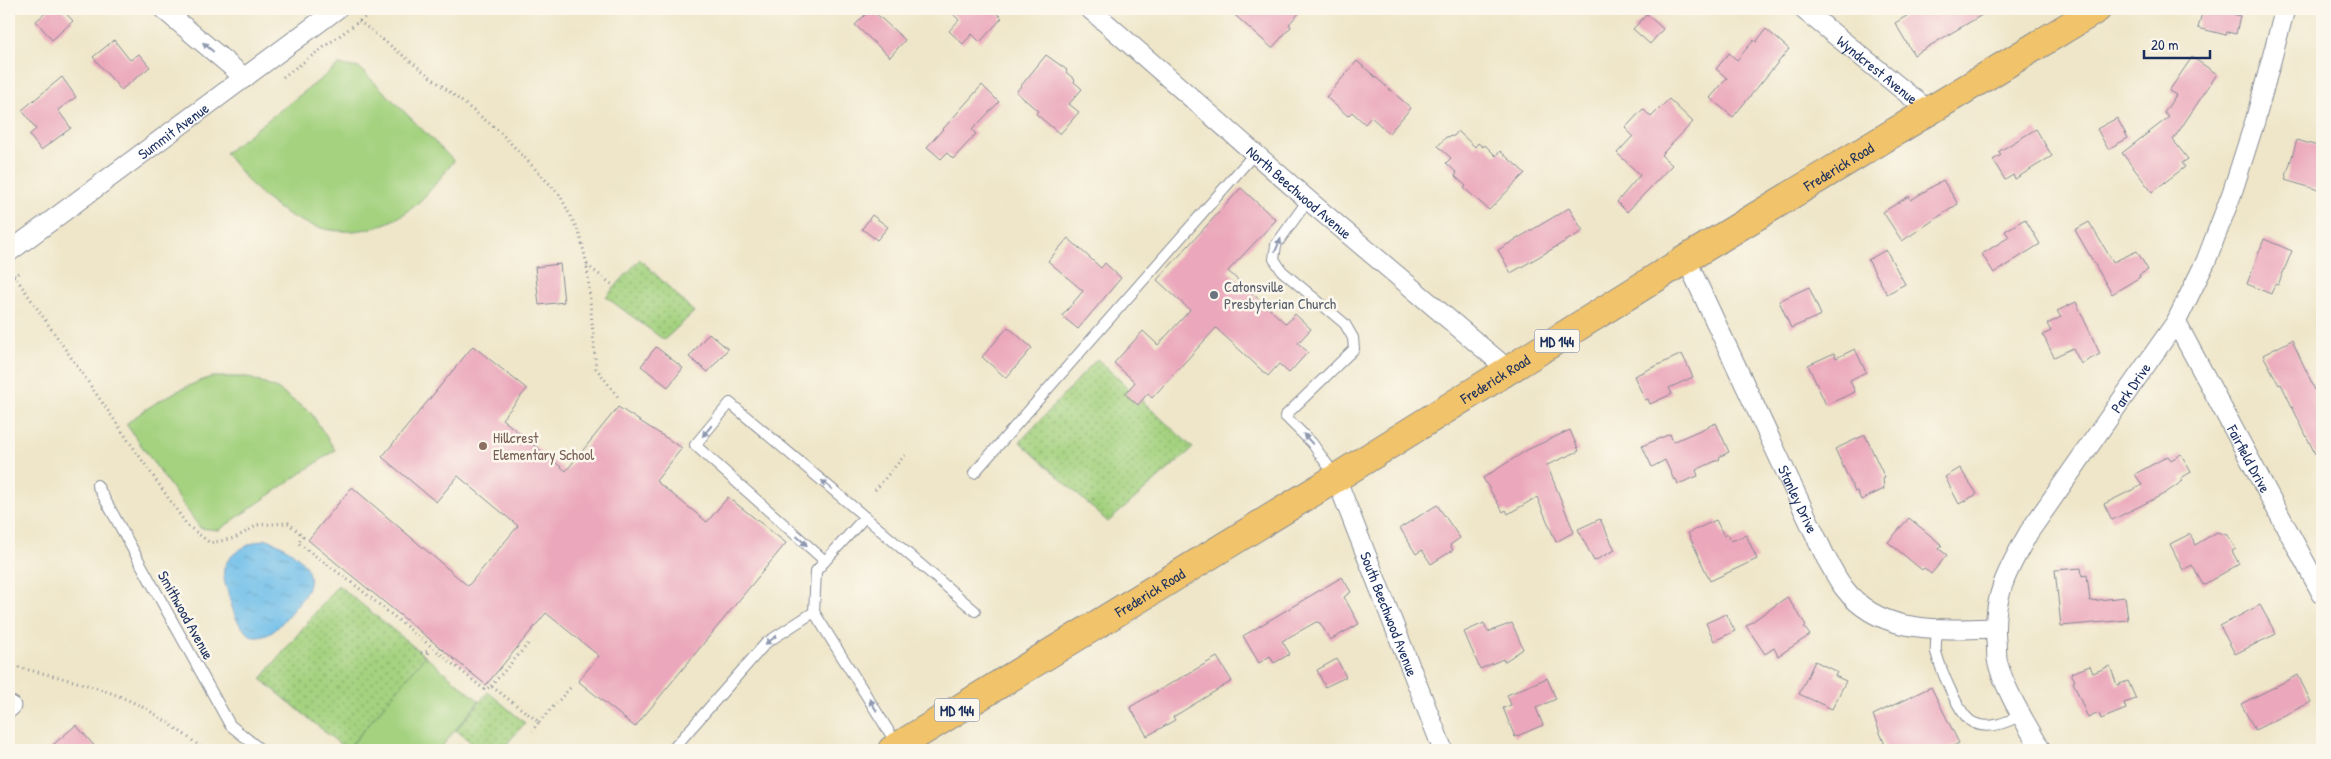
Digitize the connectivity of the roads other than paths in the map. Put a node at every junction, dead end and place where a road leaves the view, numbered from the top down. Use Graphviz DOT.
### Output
graph roads {
  1 [pos="163,9"];
  2 [pos="337,9"];
  3 [pos="1090,9"];
  4 [pos="1803,9"];
  5 [pos="2097,9"];
  6 [pos="2285,9"];
  7 [pos="245,78"];
  8 [pos="1929,111"];
  9 [pos="1255,153"];
  10 [pos="1308,200"];
  11 [pos="9,252"];
  12 [pos="1686,260"];
  13 [pos="2176,322"];
  14 [pos="1510,371"];
  15 [pos="974,474"];
  16 [pos="1336,478"];
  17 [pos="98,485"];
  18 [pos="865,517"];
  19 [pos="825,561"];
  20 [pos="2322,594"];
  21 [pos="975,611"];
  22 [pos="814,612"];
  23 [pos="1937,628"];
  24 [pos="1995,628"];
  25 [pos="2022,715"];
  26 [pos="897,749"];
  27 [pos="261,750"];
  28 [pos="672,750"];
  29 [pos="1443,750"];
  30 [pos="2041,750"];
  7 -- 1 [label="street, one-way"];
  2 -- 7 [label="street, Summit Avenue"];
  3 -- 9 [label="street, North Beechwood Avenue"];
  4 -- 8 [label="street, Wyndcrest Avenue"];
  5 -- 8 [label="main road, Frederick Road / MD 144"];
  6 -- 13 [label="street, Park Drive"];
  7 -- 11 [label="street, Summit Avenue"];
  8 -- 12 [label="main road, Frederick Road / MD 144"];
  9 -- 10 [label="street, North Beechwood Avenue"];
  9 -- 15 [label="lane"];
  10 -- 14 [label="street, North Beechwood Avenue"];
  16 -- 10 [label="lane, one-way"];
  12 -- 14 [label="main road, Frederick Road / MD 144"];
  12 -- 23 [label="street, Stanley Drive"];
  13 -- 20 [label="street, Fairfield Drive"];
  13 -- 24 [label="street, Park Drive"];
  14 -- 16 [label="main road, Frederick Road / MD 144"];
  16 -- 26 [label="main road, Frederick Road / MD 144"];
  16 -- 29 [label="street, South Beechwood Avenue"];
  17 -- 27 [label="lane, Smithwood Avenue"];
  18 -- 19 [label="lane"];
  18 -- 19 [label="lane, one-way"];
  18 -- 21 [label="lane"];
  19 -- 22 [label="lane"];
  26 -- 22 [label="lane, one-way"];
  22 -- 28 [label="lane, one-way"];
  23 -- 24 [label="street, Stanley Drive"];
  23 -- 25 [label="lane"];
  24 -- 25 [label="street, Park Drive"];
  25 -- 30 [label="street, Park Drive"];
}
